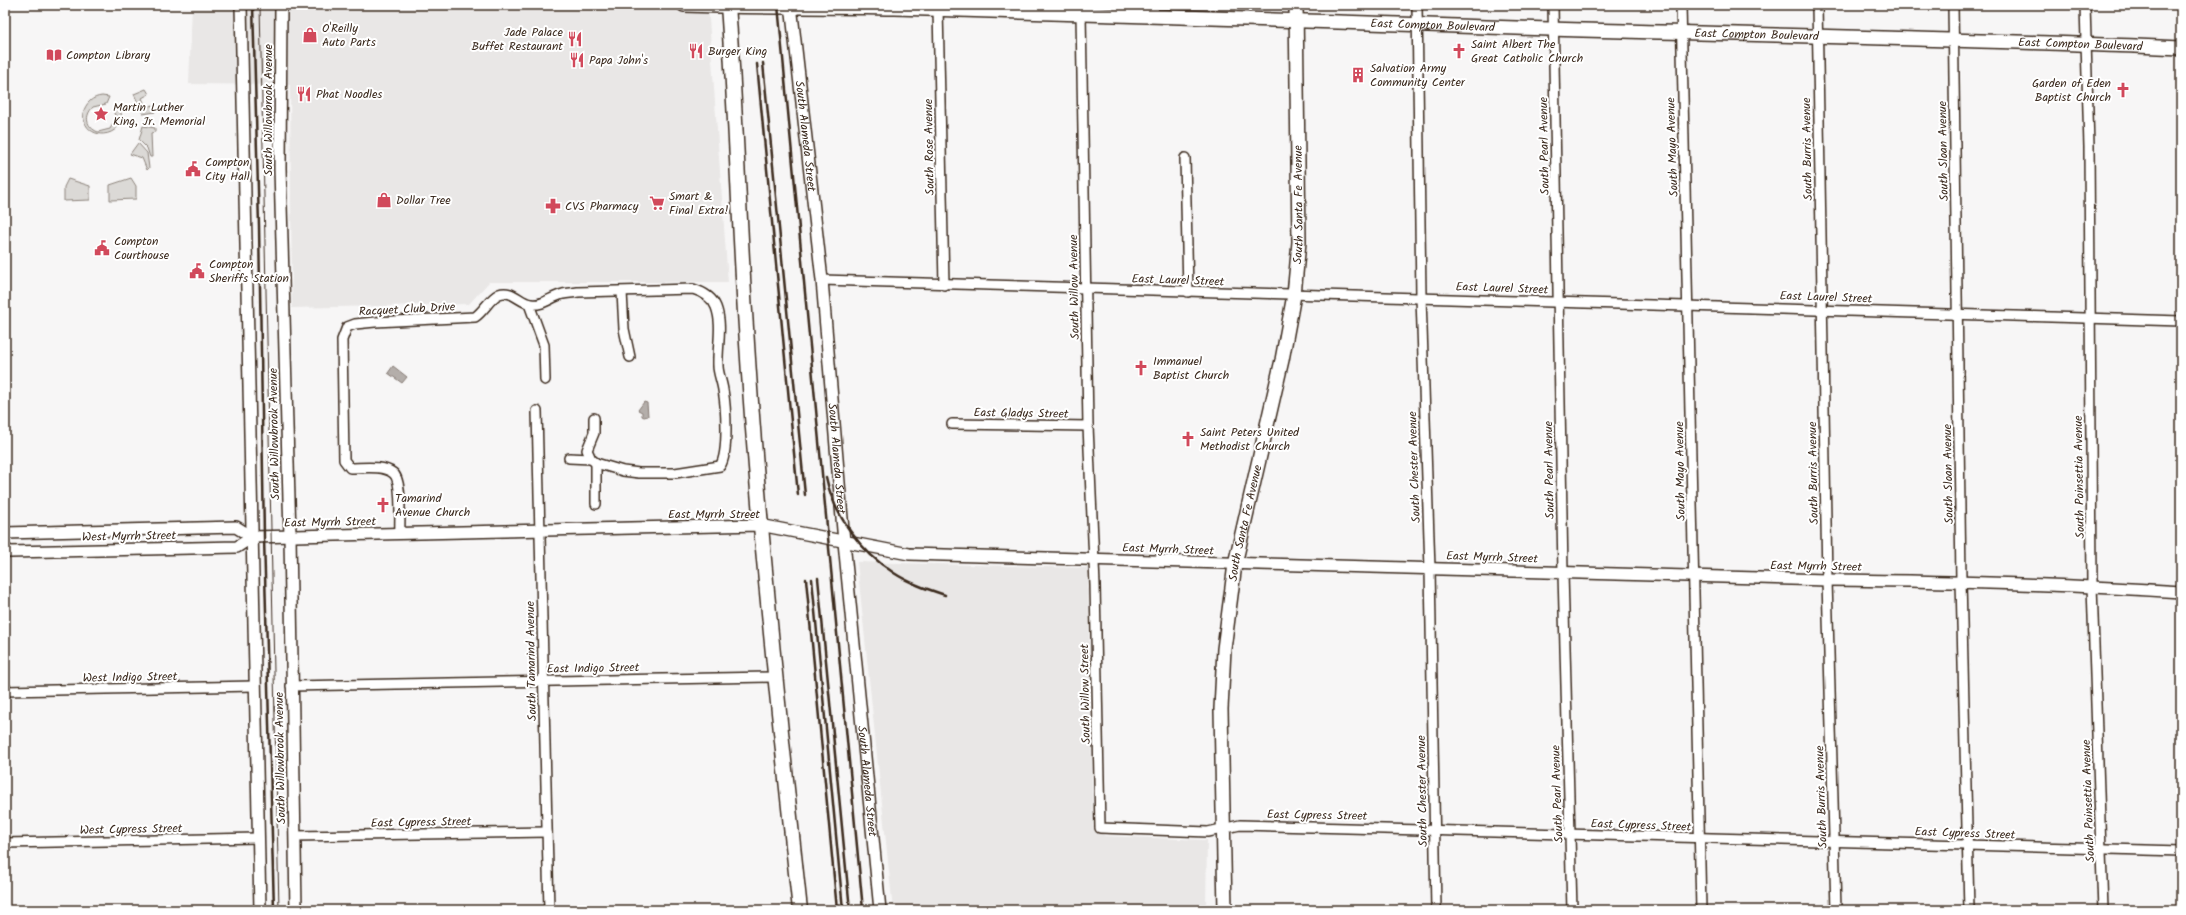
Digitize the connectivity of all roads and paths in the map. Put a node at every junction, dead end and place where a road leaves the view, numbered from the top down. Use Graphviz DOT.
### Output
graph roads {
  1 [pos="241,5"];
  2 [pos="281,5"];
  3 [pos="684,5"];
  4 [pos="1296,5"];
  5 [pos="1417,5"];
  6 [pos="1553,5"];
  7 [pos="1681,5"];
  8 [pos="1817,5"];
  9 [pos="1953,5"];
  10 [pos="2084,5"];
  11 [pos="728,6"];
  12 [pos="791,6"];
  13 [pos="895,6"];
  14 [pos="1015,8"];
  15 [pos="938,9"];
  16 [pos="1153,10"];
  17 [pos="1081,14"];
  18 [pos="1296,19"];
  19 [pos="1417,23"];
  20 [pos="1554,29"];
  21 [pos="1681,31"];
  22 [pos="1817,36"];
  23 [pos="1954,39"];
  24 [pos="2085,44"];
  25 [pos="2181,48"];
  26 [pos="1185,158"];
  27 [pos="822,280"];
  28 [pos="944,285"];
  29 [pos="1086,288"];
  30 [pos="622,292"];
  31 [pos="1188,292"];
  32 [pos="1294,295"];
  33 [pos="1421,297"];
  34 [pos="1559,302"];
  35 [pos="529,304"];
  36 [pos="1689,305"];
  37 [pos="1822,309"];
  38 [pos="1958,313"];
  39 [pos="2089,318"];
  40 [pos="2181,321"];
  41 [pos="630,357"];
  42 [pos="545,380"];
  43 [pos="537,411"];
  44 [pos="594,418"];
  45 [pos="952,424"];
  46 [pos="1088,426"];
  47 [pos="569,458"];
  48 [pos="594,461"];
  49 [pos="596,504"];
  50 [pos="760,525"];
  51 [pos="540,530"];
  52 [pos="5,533"];
  53 [pos="400,534"];
  54 [pos="277,536"];
  55 [pos="290,536"];
  56 [pos="252,537"];
  57 [pos="844,542"];
  58 [pos="5,549"];
  59 [pos="1094,560"];
  60 [pos="1235,564"];
  61 [pos="1430,569"];
  62 [pos="1563,573"];
  63 [pos="1695,576"];
  64 [pos="1827,580"];
  65 [pos="1961,581"];
  66 [pos="2092,586"];
  67 [pos="2181,592"];
  68 [pos="774,677"];
  69 [pos="543,681"];
  70 [pos="255,686"];
  71 [pos="291,686"];
  72 [pos="5,691"];
  73 [pos="1100,828"];
  74 [pos="1223,829"];
  75 [pos="1435,830"];
  76 [pos="547,832"];
  77 [pos="1570,834"];
  78 [pos="295,836"];
  79 [pos="258,838"];
  80 [pos="1700,838"];
  81 [pos="1835,841"];
  82 [pos="5,843"];
  83 [pos="1968,846"];
  84 [pos="2102,849"];
  85 [pos="2181,851"];
  86 [pos="260,910"];
  87 [pos="296,910"];
  88 [pos="549,910"];
  89 [pos="800,910"];
  90 [pos="880,910"];
  91 [pos="1225,910"];
  92 [pos="1436,910"];
  93 [pos="1572,910"];
  94 [pos="1701,910"];
  95 [pos="1836,910"];
  96 [pos="1969,910"];
  97 [pos="2102,910"];
  1 -- 56 [label="street, South Willowbrook Avenue"];
  2 -- 55 [label="street, South Willowbrook Avenue"];
  3 -- 11 [label="main road, East Compton Boulevard"];
  4 -- 18 [label="main road, South Santa Fe Avenue"];
  5 -- 19 [label="street, South Chester Avenue"];
  6 -- 20 [label="street, South Pearl Avenue"];
  7 -- 21 [label="street, South Mayo Avenue"];
  8 -- 22 [label="street, South Burris Avenue"];
  9 -- 23 [label="street, South Sloan Avenue"];
  10 -- 24 [label="street, South Poinsettia Avenue"];
  11 -- 12 [label="main road, East Compton Boulevard"];
  11 -- 50 [label="main road"];
  12 -- 13 [label="main road, East Compton Boulevard"];
  12 -- 27 [label="street, South Alameda Street"];
  13 -- 15 [label="main road, East Compton Boulevard"];
  14 -- 15 [label="main road, East Compton Boulevard"];
  14 -- 17 [label="main road, East Compton Boulevard"];
  15 -- 28 [label="street, South Rose Avenue"];
  16 -- 17 [label="main road, East Compton Boulevard"];
  16 -- 18 [label="main road, East Compton Boulevard"];
  17 -- 29 [label="street, South Willow Avenue"];
  18 -- 19 [label="main road, East Compton Boulevard"];
  18 -- 32 [label="main road, South Santa Fe Avenue"];
  19 -- 20 [label="main road, East Compton Boulevard"];
  19 -- 33 [label="street, South Chester Avenue"];
  20 -- 21 [label="main road, East Compton Boulevard"];
  20 -- 34 [label="street, South Pearl Avenue"];
  21 -- 22 [label="main road, East Compton Boulevard"];
  21 -- 36 [label="street, South Mayo Avenue"];
  22 -- 23 [label="main road, East Compton Boulevard"];
  22 -- 37 [label="street, South Burris Avenue"];
  23 -- 24 [label="main road, East Compton Boulevard"];
  23 -- 38 [label="street, South Sloan Avenue"];
  24 -- 25 [label="main road, East Compton Boulevard"];
  24 -- 39 [label="street, South Poinsettia Avenue"];
  26 -- 31 [label="street"];
  27 -- 28 [label="street, East Laurel Street"];
  27 -- 57 [label="street, South Alameda Street"];
  28 -- 29 [label="street, East Laurel Street"];
  29 -- 31 [label="street, East Laurel Street"];
  29 -- 46 [label="street, South Willow Avenue"];
  30 -- 35 [label="street"];
  30 -- 41 [label="street"];
  30 -- 48 [label="street"];
  31 -- 32 [label="street, East Laurel Street"];
  32 -- 33 [label="street, East Laurel Street"];
  32 -- 60 [label="main road, South Santa Fe Avenue"];
  33 -- 34 [label="street, East Laurel Street"];
  33 -- 61 [label="street, South Chester Avenue"];
  34 -- 36 [label="street, East Laurel Street"];
  34 -- 62 [label="street, South Pearl Avenue"];
  35 -- 42 [label="street"];
  35 -- 53 [label="street, Racquet Club Drive"];
  36 -- 37 [label="street, East Laurel Street"];
  36 -- 63 [label="street, South Mayo Avenue"];
  37 -- 38 [label="street, East Laurel Street"];
  37 -- 64 [label="street, South Burris Avenue"];
  38 -- 39 [label="street, East Laurel Street"];
  38 -- 65 [label="street, South Sloan Avenue"];
  39 -- 40 [label="street, East Laurel Street"];
  39 -- 66 [label="street, South Poinsettia Avenue"];
  43 -- 51 [label="street, South Tamarind Avenue"];
  44 -- 48 [label="street"];
  45 -- 46 [label="street, East Gladys Street"];
  46 -- 59 [label="street, South Willow Avenue"];
  47 -- 48 [label="street"];
  48 -- 49 [label="street"];
  50 -- 51 [label="street, East Myrrh Street"];
  50 -- 57 [label="street, East Myrrh Street"];
  50 -- 68 [label="main road"];
  51 -- 53 [label="street, East Myrrh Street"];
  51 -- 69 [label="street, South Tamarind Avenue"];
  52 -- 56 [label="street, West Myrrh Street"];
  53 -- 55 [label="street, East Myrrh Street"];
  54 -- 55 [label="street, East Myrrh Street"];
  54 -- 56 [label="street, West Myrrh Street"];
  55 -- 71 [label="street, South Willowbrook Avenue"];
  56 -- 58 [label="street, West Myrrh Street"];
  56 -- 70 [label="street, South Willowbrook Avenue"];
  57 -- 59 [label="street, East Myrrh Street"];
  57 -- 90 [label="street, South Alameda Street"];
  59 -- 60 [label="street, East Myrrh Street"];
  59 -- 73 [label="street, South Willow Street"];
  60 -- 61 [label="street, East Myrrh Street"];
  60 -- 74 [label="main road, South Santa Fe Avenue"];
  61 -- 62 [label="street, East Myrrh Street"];
  61 -- 75 [label="street, South Chester Avenue"];
  62 -- 63 [label="street, East Myrrh Street"];
  62 -- 77 [label="street, South Pearl Avenue"];
  63 -- 64 [label="street, East Myrrh Street"];
  63 -- 80 [label="street, South Mayo Avenue"];
  64 -- 65 [label="street, East Myrrh Street"];
  64 -- 81 [label="street, South Burris Avenue"];
  65 -- 66 [label="street, East Myrrh Street"];
  65 -- 83 [label="street, South Sloan Avenue"];
  66 -- 67 [label="street, East Myrrh Street"];
  66 -- 84 [label="street, South Poinsettia Avenue"];
  68 -- 69 [label="street, East Indigo Street"];
  68 -- 89 [label="main road"];
  69 -- 71 [label="street, East Indigo Street"];
  69 -- 76 [label="street, South Tamarind Avenue"];
  70 -- 72 [label="street, West Indigo Street"];
  70 -- 79 [label="street, South Willowbrook Avenue"];
  71 -- 78 [label="street, South Willowbrook Avenue"];
  73 -- 74 [label="street, East Cypress Street"];
  74 -- 75 [label="street, East Cypress Street"];
  74 -- 91 [label="main road, South Santa Fe Avenue"];
  75 -- 77 [label="street, East Cypress Street"];
  75 -- 92 [label="street, South Chester Avenue"];
  76 -- 78 [label="street, East Cypress Street"];
  76 -- 88 [label="street, South Tamarind Avenue"];
  77 -- 80 [label="street, East Cypress Street"];
  77 -- 93 [label="street, South Pearl Avenue"];
  78 -- 87 [label="street, South Willowbrook Avenue"];
  79 -- 82 [label="street, West Cypress Street"];
  79 -- 86 [label="street, South Willowbrook Avenue"];
  80 -- 81 [label="street, East Cypress Street"];
  80 -- 94 [label="street, South Mayo Avenue"];
  81 -- 83 [label="street, East Cypress Street"];
  81 -- 95 [label="street, South Burris Avenue"];
  83 -- 84 [label="street, East Cypress Street"];
  83 -- 96 [label="street, South Sloan Avenue"];
  84 -- 85 [label="street, East Cypress Street"];
  84 -- 97 [label="street, South Poinsettia Avenue"];
}
